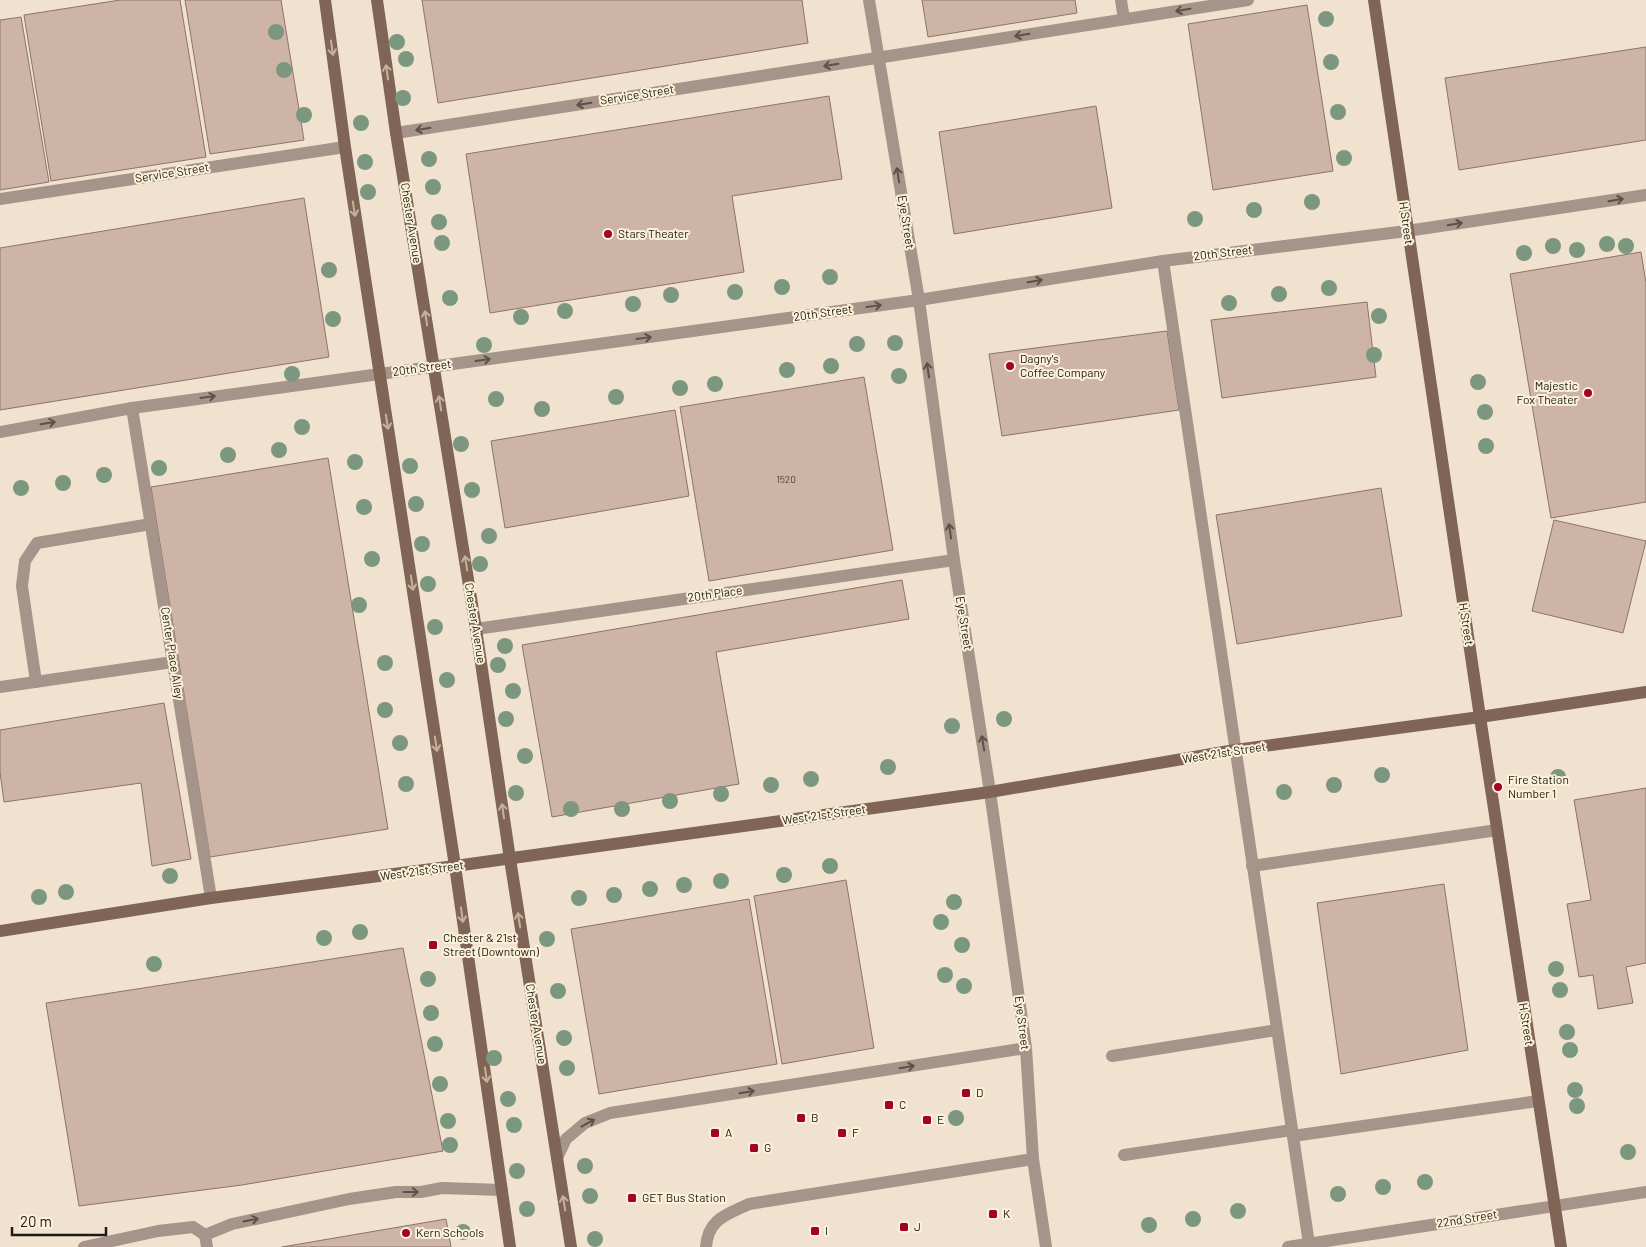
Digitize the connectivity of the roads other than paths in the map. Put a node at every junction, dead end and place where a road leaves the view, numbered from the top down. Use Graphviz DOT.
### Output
graph roads {
  1 [pos="325,0"];
  2 [pos="377,0"];
  3 [pos="869,0"];
  4 [pos="1121,0"];
  5 [pos="1248,0"];
  6 [pos="1374,0"];
  7 [pos="1124,19"];
  8 [pos="879,57"];
  9 [pos="396,133"];
  10 [pos="345,146"];
  11 [pos="1646,195"];
  12 [pos="0,199"];
  13 [pos="1407,231"];
  14 [pos="1162,261"];
  15 [pos="918,300"];
  16 [pos="434,366"];
  17 [pos="379,374"];
  18 [pos="132,408"];
  19 [pos="0,432"];
  20 [pos="151,524"];
  21 [pos="954,560"];
  22 [pos="476,629"];
  23 [pos="173,662"];
  24 [pos="36,682"];
  25 [pos="0,688"];
  26 [pos="1646,692"];
  27 [pos="1480,717"];
  28 [pos="1235,750"];
  29 [pos="990,792"];
  30 [pos="1496,830"];
  31 [pos="510,859"];
  32 [pos="456,866"];
  33 [pos="1252,866"];
  34 [pos="211,898"];
  35 [pos="0,931"];
  36 [pos="1277,1030"];
  37 [pos="1026,1048"];
  38 [pos="1112,1056"];
  39 [pos="1538,1101"];
  40 [pos="1292,1133"];
  41 [pos="1124,1155"];
  42 [pos="557,1158"];
  43 [pos="1034,1159"];
  44 [pos="502,1190"];
  45 [pos="1646,1192"];
  46 [pos="1555,1206"];
  47 [pos="206,1241"];
  48 [pos="1309,1244"];
  49 [pos="84,1247"];
  50 [pos="510,1247"];
  51 [pos="571,1247"];
  52 [pos="706,1247"];
  53 [pos="1046,1247"];
  54 [pos="1288,1247"];
  55 [pos="1561,1247"];
  1 -- 10 [label="street, one-way"];
  9 -- 2 [label="street, Chester Avenue, one-way"];
  3 -- 8 [label="street, Eye Street"];
  4 -- 7 [label="street"];
  5 -- 7 [label="street, Service Street, one-way"];
  6 -- 13 [label="street, H Street"];
  7 -- 8 [label="street, Service Street, one-way"];
  8 -- 9 [label="street, Service Street, one-way"];
  15 -- 8 [label="street, Eye Street, one-way"];
  16 -- 9 [label="street, Chester Avenue, one-way"];
  10 -- 12 [label="street, Service Street"];
  10 -- 17 [label="street, one-way"];
  13 -- 11 [label="street, 20th Street, one-way"];
  13 -- 14 [label="street, 20th Street"];
  13 -- 27 [label="street, H Street"];
  15 -- 14 [label="street, 20th Street, one-way"];
  14 -- 28 [label="street"];
  16 -- 15 [label="street, 20th Street, one-way"];
  21 -- 15 [label="street, Eye Street, one-way"];
  16 -- 17 [label="street, 20th Street"];
  22 -- 16 [label="street, Chester Avenue, one-way"];
  18 -- 17 [label="street, 20th Street, one-way"];
  17 -- 32 [label="street, one-way"];
  19 -- 18 [label="street, 20th Street, one-way"];
  18 -- 20 [label="street, Center Place Alley"];
  20 -- 23 [label="street, Center Place Alley"];
  20 -- 24 [label="street"];
  21 -- 22 [label="street, 20th Place"];
  29 -- 21 [label="street, Eye Street, one-way"];
  31 -- 22 [label="street, Chester Avenue, one-way"];
  23 -- 24 [label="street"];
  23 -- 34 [label="street, Center Place Alley"];
  24 -- 25 [label="street"];
  26 -- 27 [label="street, West 21st Street"];
  27 -- 28 [label="street, West 21st Street"];
  27 -- 30 [label="street, H Street"];
  28 -- 29 [label="street, West 21st Street"];
  28 -- 33 [label="street"];
  29 -- 31 [label="street, West 21st Street"];
  29 -- 37 [label="street, Eye Street"];
  30 -- 33 [label="street"];
  30 -- 39 [label="street, H Street"];
  31 -- 32 [label="street, West 21st Street"];
  42 -- 31 [label="street, Chester Avenue, one-way"];
  32 -- 34 [label="street, West 21st Street"];
  32 -- 44 [label="street, one-way"];
  33 -- 36 [label="street"];
  34 -- 35 [label="street, West 21st Street"];
  36 -- 38 [label="street"];
  36 -- 40 [label="street"];
  42 -- 37 [label="street, one-way"];
  37 -- 43 [label="street, Eye Street"];
  39 -- 40 [label="street"];
  39 -- 46 [label="street, H Street"];
  40 -- 41 [label="street"];
  40 -- 48 [label="street"];
  51 -- 42 [label="street, Chester Avenue, one-way"];
  43 -- 52 [label="street"];
  43 -- 53 [label="street, Eye Street"];
  47 -- 44 [label="street, one-way"];
  44 -- 50 [label="street"];
  45 -- 46 [label="street, 22nd Street"];
  46 -- 48 [label="street, 22nd Street"];
  46 -- 55 [label="street, H Street"];
  47 -- 49 [label="street"];
  48 -- 54 [label="street, 22nd Street"];
}
